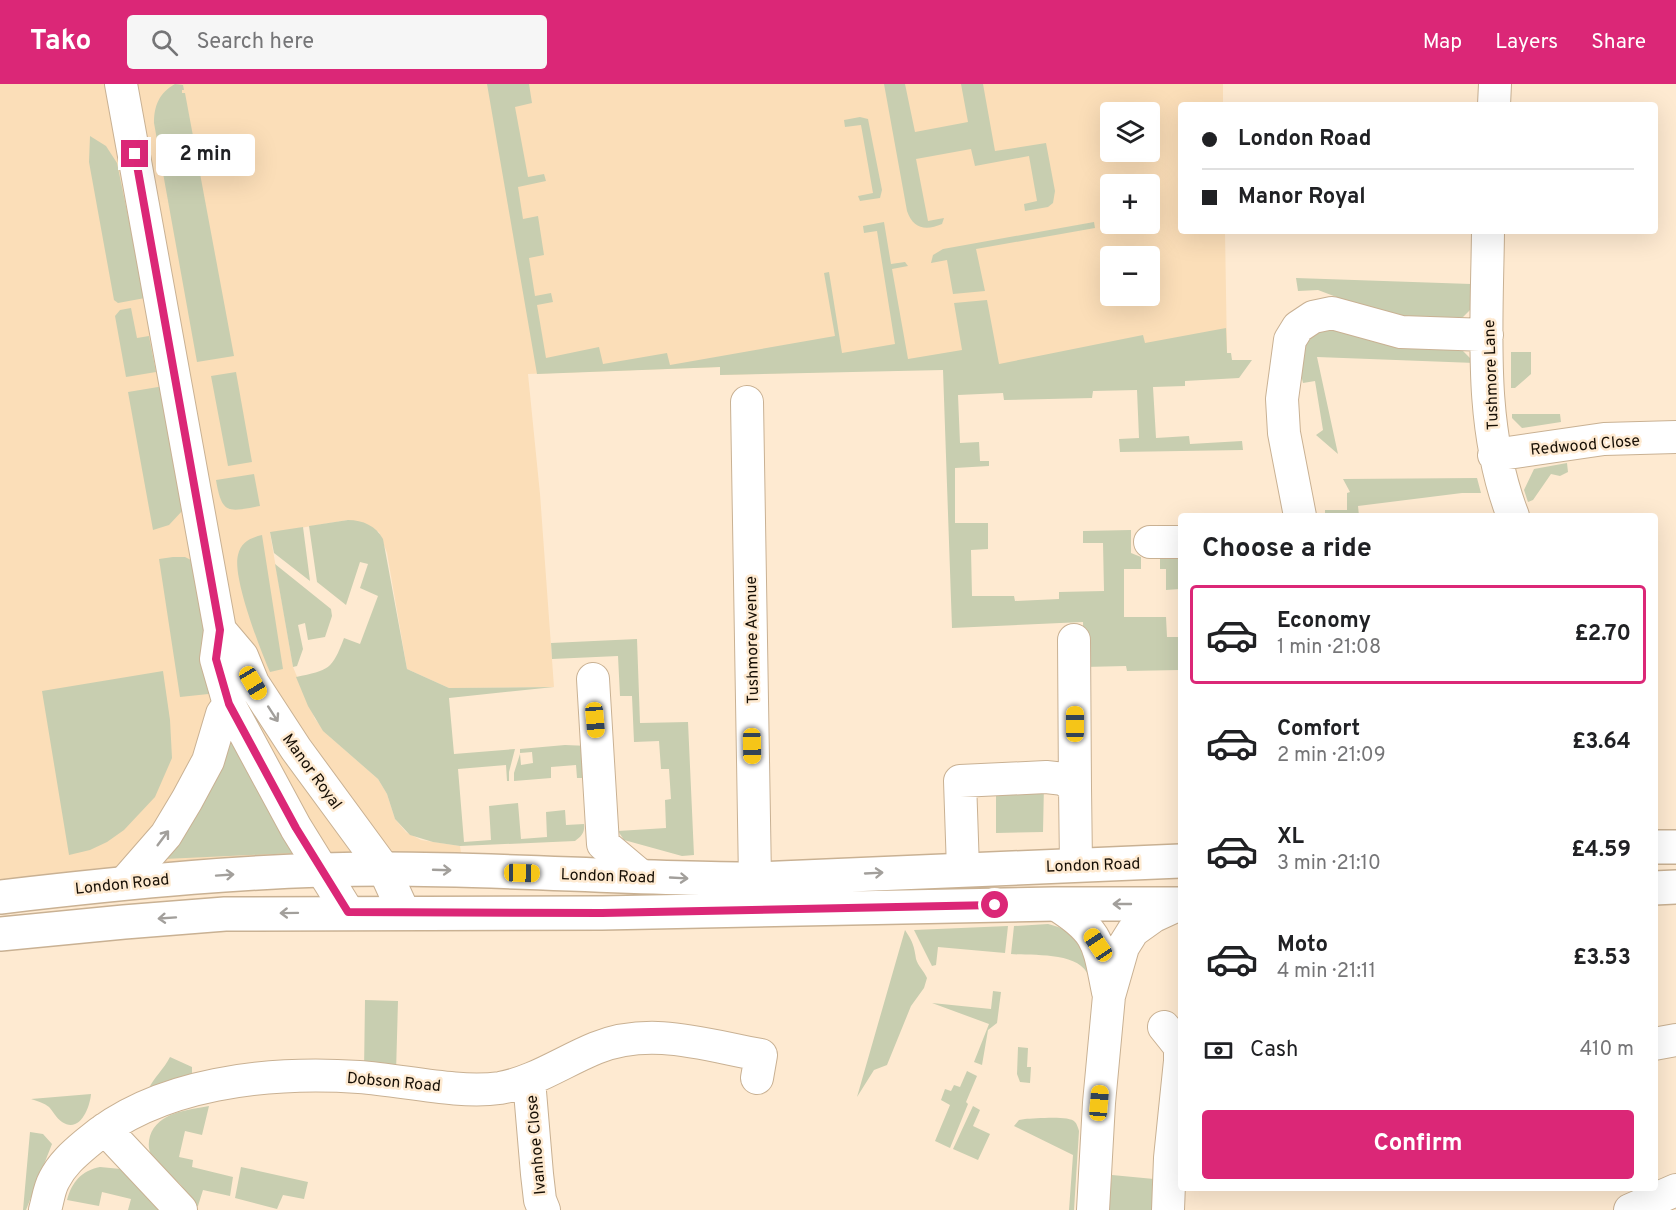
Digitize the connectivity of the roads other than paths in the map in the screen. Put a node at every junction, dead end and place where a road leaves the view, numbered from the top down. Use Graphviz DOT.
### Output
graph roads {
  1 [pos="122,84"];
  2 [pos="1495,84"];
  3 [pos="1494,102"];
  4 [pos="1488,234"];
  5 [pos="1487,335"];
  6 [pos="747,402"];
  7 [pos="1676,437"];
  8 [pos="1494,455"];
  9 [pos="1299,513"];
  10 [pos="1512,513"];
  11 [pos="220,630"];
  12 [pos="1074,640"];
  13 [pos="593,679"];
  14 [pos="229,704"];
  15 [pos="1075,788"];
  16 [pos="603,844"];
  17 [pos="1658,847"];
  18 [pos="1676,847"];
  19 [pos="1178,861"];
  20 [pos="1076,864"];
  21 [pos="384,869"];
  22 [pos="963,869"];
  23 [pos="323,872"];
  24 [pos="569,874"];
  25 [pos="641,876"];
  26 [pos="754,879"];
  27 [pos="125,882"];
  28 [pos="1658,888"];
  29 [pos="1676,888"];
  30 [pos="0,897"];
  31 [pos="1055,904"];
  32 [pos="1178,904"];
  33 [pos="1178,905"];
  34 [pos="348,912"];
  35 [pos="404,913"];
  36 [pos="0,934"];
  37 [pos="1109,996"];
  38 [pos="1676,1040"];
  39 [pos="1658,1043"];
  40 [pos="756,1078"];
  41 [pos="529,1080"];
  42 [pos="1178,1080"];
  43 [pos="105,1130"];
  44 [pos="1676,1190"];
  45 [pos="45,1210"];
  46 [pos="181,1210"];
  47 [pos="544,1210"];
  48 [pos="1093,1210"];
  49 [pos="1168,1210"];
  50 [pos="1630,1210"];
  1 -- 11 [label="street"];
  2 -- 3 [label="street"];
  4 -- 5 [label="street, Tushmore Lane"];
  5 -- 8 [label="street, Tushmore Lane"];
  5 -- 9 [label="street"];
  6 -- 26 [label="street, Tushmore Avenue"];
  7 -- 8 [label="street, Redwood Close"];
  8 -- 10 [label="street, Tushmore Lane"];
  11 -- 14 [label="street"];
  11 -- 21 [label="street, Manor Royal, one-way"];
  12 -- 15 [label="street"];
  13 -- 16 [label="street"];
  14 -- 23 [label="street"];
  27 -- 14 [label="street, one-way"];
  15 -- 20 [label="street"];
  15 -- 22 [label="street"];
  16 -- 24 [label="street"];
  16 -- 25 [label="street"];
  17 -- 18 [label="main road"];
  19 -- 20 [label="main road, London Road"];
  20 -- 22 [label="main road, London Road"];
  21 -- 23 [label="main road, London Road"];
  21 -- 24 [label="main road, London Road, one-way"];
  21 -- 35 [label="street, Manor Royal"];
  26 -- 22 [label="main road, London Road, one-way"];
  27 -- 23 [label="main road, London Road, one-way"];
  23 -- 34 [label="street"];
  24 -- 25 [label="main road, London Road"];
  25 -- 26 [label="main road, London Road, one-way"];
  27 -- 30 [label="main road, London Road"];
  28 -- 29 [label="main road"];
  32 -- 31 [label="main road, one-way"];
  31 -- 35 [label="main road"];
  31 -- 37 [label="street"];
  33 -- 37 [label="street"];
  34 -- 35 [label="main road"];
  34 -- 36 [label="main road, one-way"];
  37 -- 48 [label="street"];
  38 -- 39 [label="street"];
  40 -- 41 [label="street, Dobson Road"];
  41 -- 43 [label="street, Dobson Road"];
  41 -- 47 [label="street, Ivanhoe Close"];
  42 -- 49 [label="street"];
  43 -- 45 [label="street, Dobson Road"];
  43 -- 46 [label="street"];
  44 -- 50 [label="street"];
}
